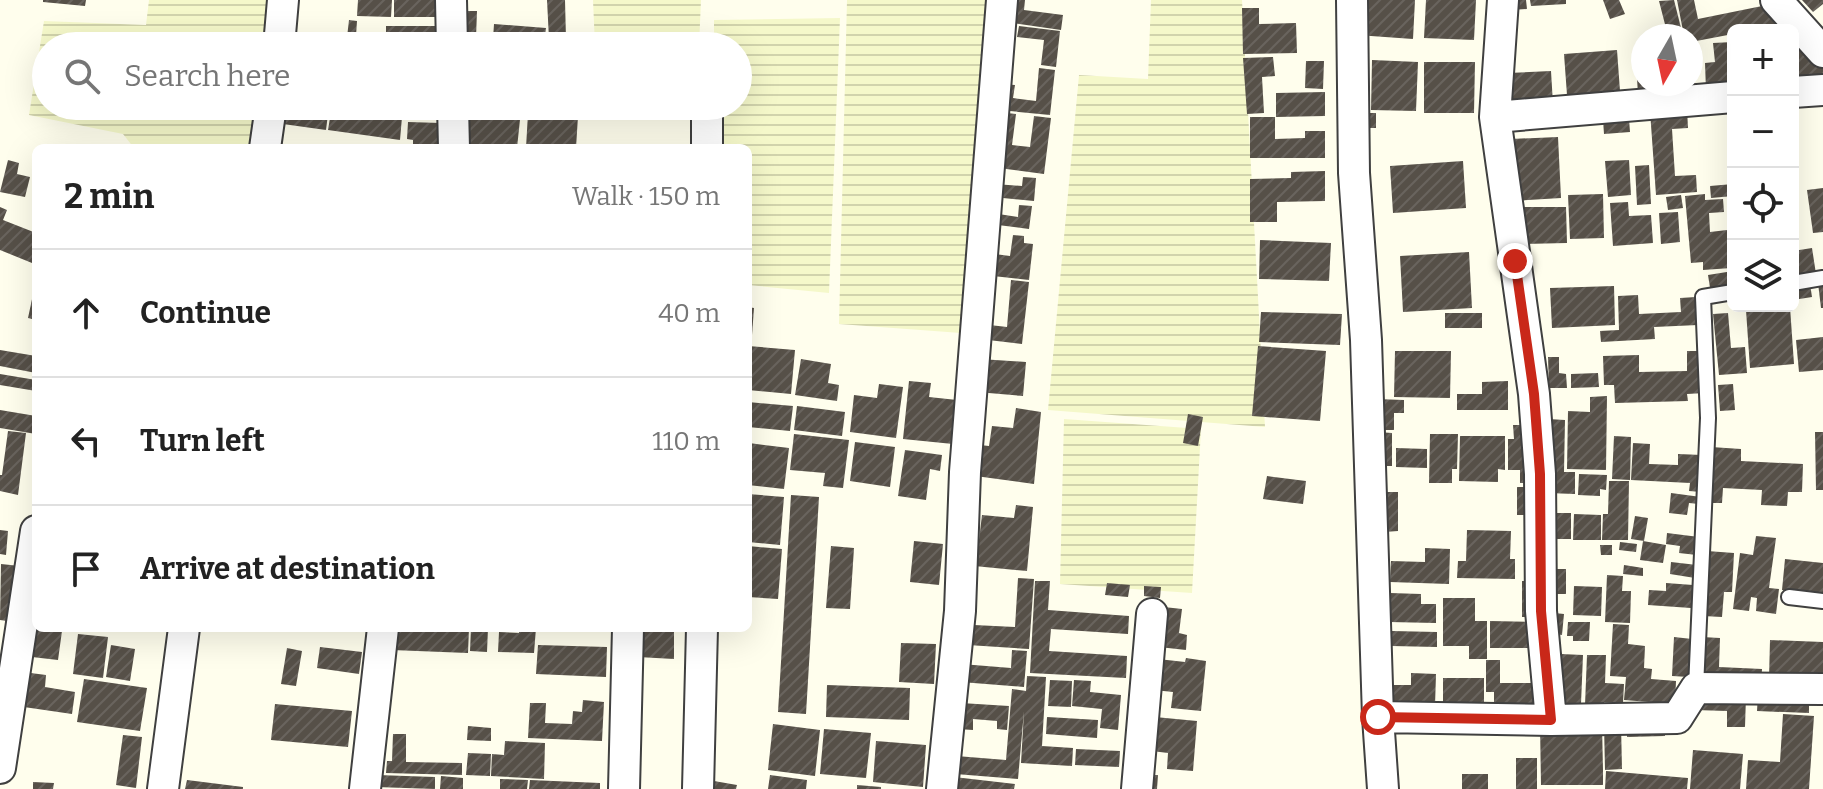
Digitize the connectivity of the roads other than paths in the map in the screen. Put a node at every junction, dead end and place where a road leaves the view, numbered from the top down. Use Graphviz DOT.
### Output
graph roads {
  1 [pos="283,0"];
  2 [pos="451,0"];
  3 [pos="1002,0"];
  4 [pos="1352,0"];
  5 [pos="1503,0"];
  6 [pos="1776,0"];
  7 [pos="280,32"];
  8 [pos="452,32"];
  9 [pos="1823,52"];
  10 [pos="1823,90"];
  11 [pos="1799,92"];
  12 [pos="1727,98"];
  13 [pos="1495,117"];
  14 [pos="269,120"];
  15 [pos="453,120"];
  16 [pos="707,120"];
  17 [pos="266,144"];
  18 [pos="454,144"];
  19 [pos="707,144"];
  20 [pos="1823,278"];
  21 [pos="1799,282"];
  22 [pos="1727,293"];
  23 [pos="32,557"];
  24 [pos="1789,597"];
  25 [pos="1823,601"];
  26 [pos="1152,614"];
  27 [pos="183,632"];
  28 [pos="383,632"];
  29 [pos="628,632"];
  30 [pos="702,632"];
  31 [pos="1696,688"];
  32 [pos="1823,689"];
  33 [pos="1378,717"];
  34 [pos="1551,720"];
  35 [pos="0,768"];
  36 [pos="163,789"];
  37 [pos="365,789"];
  38 [pos="624,789"];
  39 [pos="698,789"];
  40 [pos="942,789"];
  41 [pos="1137,789"];
  42 [pos="1383,789"];
  1 -- 7 [label="street"];
  2 -- 8 [label="street"];
  3 -- 40 [label="street"];
  4 -- 33 [label="street"];
  5 -- 13 [label="street"];
  6 -- 9 [label="street"];
  10 -- 11 [label="street"];
  12 -- 13 [label="street"];
  13 -- 34 [label="street"];
  14 -- 17 [label="street"];
  15 -- 18 [label="street"];
  16 -- 19 [label="street"];
  20 -- 21 [label="lane"];
  22 -- 31 [label="lane"];
  23 -- 35 [label="street"];
  24 -- 25 [label="lane"];
  26 -- 41 [label="street"];
  27 -- 36 [label="street"];
  28 -- 37 [label="street"];
  29 -- 38 [label="street"];
  30 -- 39 [label="street"];
  31 -- 32 [label="street"];
  31 -- 34 [label="street"];
  33 -- 34 [label="street"];
  33 -- 42 [label="street"];
}
